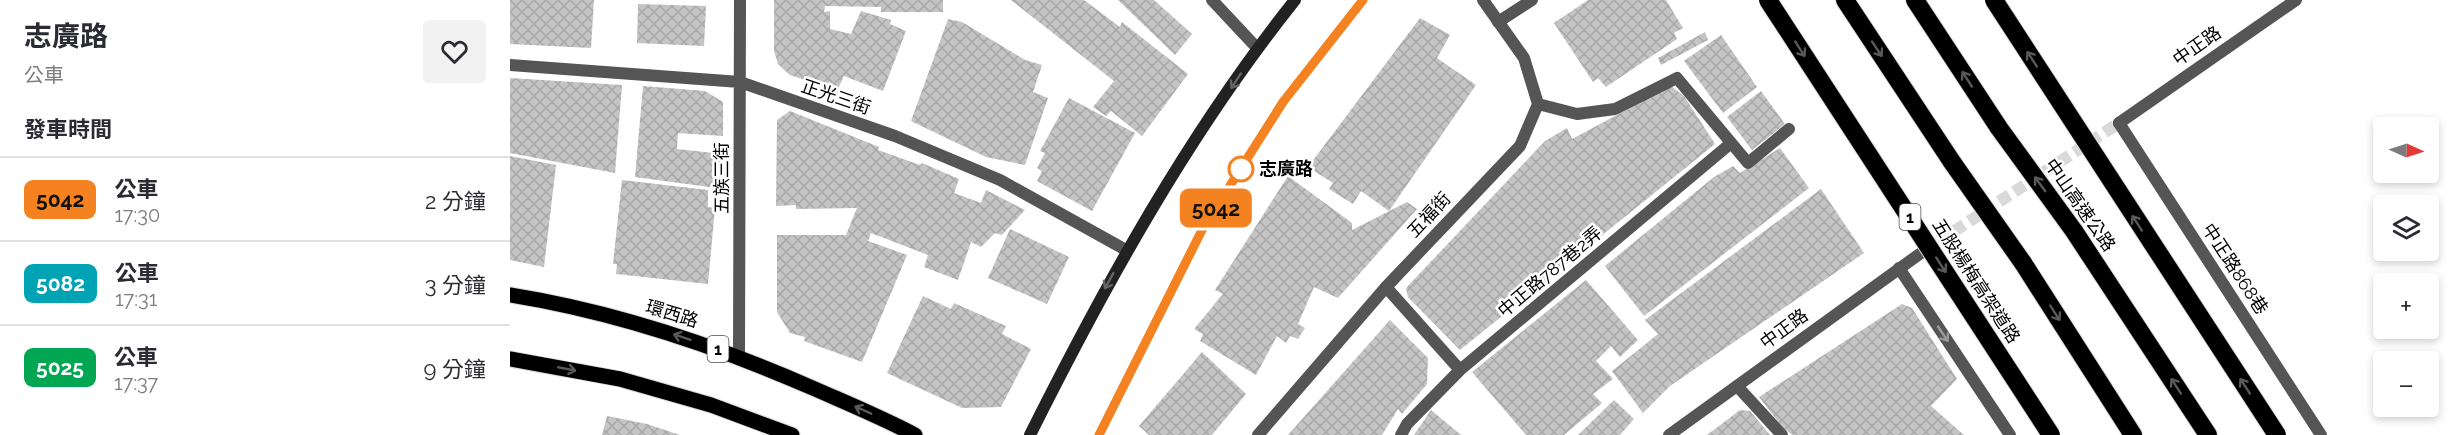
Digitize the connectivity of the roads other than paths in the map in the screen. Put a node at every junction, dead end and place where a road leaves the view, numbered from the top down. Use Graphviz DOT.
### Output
graph roads {
  1 [pos="740,0"];
  2 [pos="1212,0"];
  3 [pos="1295,0"];
  4 [pos="1363,0"];
  5 [pos="1483,0"];
  6 [pos="1532,0"];
  7 [pos="1768,0"];
  8 [pos="1845,0"];
  9 [pos="1915,0"];
  10 [pos="1994,0"];
  11 [pos="2296,0"];
  12 [pos="1498,22"];
  13 [pos="1257,48"];
  14 [pos="510,65"];
  15 [pos="740,82"];
  16 [pos="1538,104"];
  17 [pos="2119,123"];
  18 [pos="1789,129"];
  19 [pos="1730,144"];
  20 [pos="1126,250"];
  21 [pos="1921,253"];
  22 [pos="1899,268"];
  23 [pos="1386,287"];
  24 [pos="510,296"];
  25 [pos="739,356"];
  26 [pos="510,359"];
  27 [pos="1460,370"];
  28 [pos="1737,386"];
  29 [pos="2007,430"];
  30 [pos="792,435"];
  31 [pos="915,435"];
  32 [pos="1030,435"];
  33 [pos="1100,435"];
  34 [pos="1258,435"];
  35 [pos="1401,435"];
  36 [pos="1669,435"];
  37 [pos="1782,435"];
  38 [pos="1995,435"];
  39 [pos="2052,435"];
  40 [pos="2133,435"];
  41 [pos="2208,435"];
  42 [pos="2277,435"];
  43 [pos="2321,435"];
  1 -- 15 [label="street, 五族三街"];
  2 -- 13 [label="street"];
  3 -- 13 [label="main road"];
  4 -- 33 [label="main road"];
  5 -- 12 [label="street"];
  6 -- 12 [label="street"];
  7 -- 39 [label="highway, 五股楊梅高架道路 / 1, one-way, bridge"];
  8 -- 40 [label="highway, one-way, bridge"];
  41 -- 9 [label="highway, 中山高速公路, one-way, bridge"];
  42 -- 10 [label="highway, one-way, bridge"];
  11 -- 17 [label="street, 中正路"];
  12 -- 16 [label="street"];
  13 -- 20 [label="main road, one-way"];
  14 -- 15 [label="street, 正光三街"];
  15 -- 20 [label="street, 正光三街"];
  15 -- 25 [label="street, 五族三街"];
  16 -- 19 [label="street"];
  16 -- 23 [label="street, 五福街"];
  17 -- 43 [label="street, 中正路868巷"];
  18 -- 19 [label="street"];
  19 -- 27 [label="street, 中正路787巷2弄"];
  20 -- 32 [label="main road, one-way"];
  21 -- 22 [label="street, 中正路"];
  22 -- 28 [label="street, 中正路"];
  22 -- 29 [label="street, one-way"];
  23 -- 27 [label="street"];
  23 -- 34 [label="street, 五福街"];
  25 -- 24 [label="main road, 環西路 / 1, one-way"];
  31 -- 25 [label="main road, 環西路 / 1, one-way"];
  26 -- 30 [label="main road, one-way"];
  27 -- 35 [label="street, 中正路787巷2弄"];
  28 -- 36 [label="street, 中正路"];
  28 -- 37 [label="street"];
  29 -- 38 [label="street"];
}
